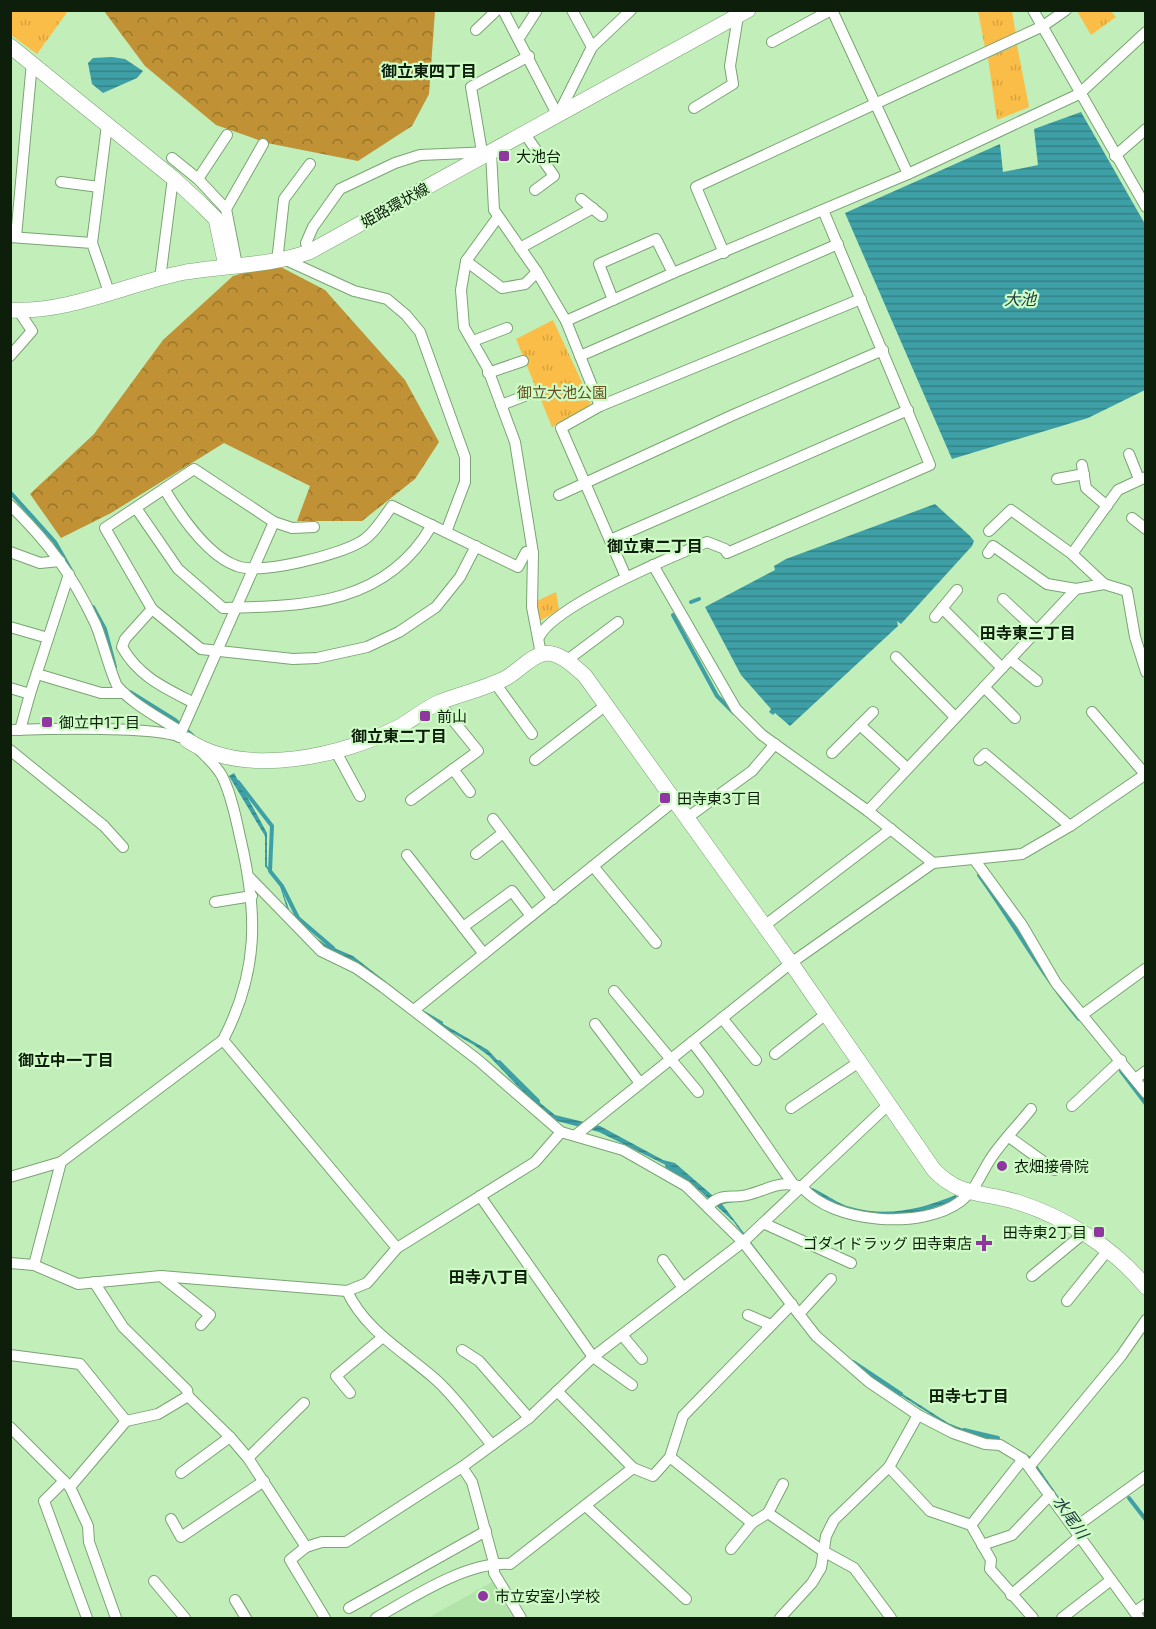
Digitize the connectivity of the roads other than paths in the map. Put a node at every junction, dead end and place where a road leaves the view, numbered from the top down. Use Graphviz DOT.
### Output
graph roads {
  1 [pos="497,10"];
  2 [pos="503,10"];
  3 [pos="537,10"];
  4 [pos="572,10"];
  5 [pos="631,10"];
  6 [pos="832,10"];
  7 [pos="1033,10"];
  8 [pos="1066,10"];
  9 [pos="743,13"];
  10 [pos="1043,26"];
  11 [pos="476,30"];
  12 [pos="1146,32"];
  13 [pos="519,38"];
  14 [pos="772,42"];
  15 [pos="10,46"];
  16 [pos="592,47"];
  17 [pos="529,56"];
  18 [pos="32,62"];
  19 [pos="1079,94"];
  20 [pos="875,105"];
  21 [pos="694,108"];
  22 [pos="558,116"];
  23 [pos="107,125"];
  24 [pos="1146,129"];
  25 [pos="525,134"];
  26 [pos="227,135"];
  27 [pos="263,144"];
  28 [pos="487,152"];
  29 [pos="1115,156"];
  30 [pos="172,158"];
  31 [pos="310,164"];
  32 [pos="908,174"];
  33 [pos="173,178"];
  34 [pos="198,179"];
  35 [pos="61,182"];
  36 [pos="99,187"];
  37 [pos="535,190"];
  38 [pos="581,199"];
  39 [pos="1146,207"];
  40 [pos="593,208"];
  41 [pos="226,209"];
  42 [pos="823,210"];
  43 [pos="602,216"];
  44 [pos="498,217"];
  45 [pos="13,237"];
  46 [pos="92,243"];
  47 [pos="837,244"];
  48 [pos="520,248"];
  49 [pos="309,252"];
  50 [pos="724,253"];
  51 [pos="281,261"];
  52 [pos="466,261"];
  53 [pos="231,265"];
  54 [pos="537,272"];
  55 [pos="673,273"];
  56 [pos="160,279"];
  57 [pos="109,292"];
  58 [pos="861,299"];
  59 [pos="613,300"];
  60 [pos="14,310"];
  61 [pos="566,321"];
  62 [pos="507,328"];
  63 [pos="473,341"];
  64 [pos="883,350"];
  65 [pos="10,357"];
  66 [pos="580,357"];
  67 [pos="523,361"];
  68 [pos="488,373"];
  69 [pos="535,392"];
  70 [pos="501,405"];
  71 [pos="600,406"];
  72 [pos="908,410"];
  73 [pos="1129,454"];
  74 [pos="1057,478"];
  75 [pos="1142,478"];
  76 [pos="585,484"];
  77 [pos="165,490"];
  78 [pos="559,495"];
  79 [pos="10,505"];
  80 [pos="1107,506"];
  81 [pos="136,508"];
  82 [pos="1132,518"];
  83 [pos="274,522"];
  84 [pos="432,525"];
  85 [pos="314,527"];
  86 [pos="1146,529"];
  87 [pos="989,531"];
  88 [pos="446,532"];
  89 [pos="610,540"];
  90 [pos="476,546"];
  91 [pos="10,552"];
  92 [pos="533,553"];
  93 [pos="988,553"];
  94 [pos="1072,554"];
  95 [pos="60,561"];
  96 [pos="653,565"];
  97 [pos="253,568"];
  98 [pos="69,574"];
  99 [pos="626,577"];
  100 [pos="1104,584"];
  101 [pos="1076,589"];
  102 [pos="957,590"];
  103 [pos="1002,599"];
  104 [pos="236,607"];
  105 [pos="152,609"];
  106 [pos="618,622"];
  107 [pos="10,627"];
  108 [pos="1037,631"];
  109 [pos="539,637"];
  110 [pos="48,638"];
  111 [pos="216,652"];
  112 [pos="541,654"];
  113 [pos="896,657"];
  114 [pos="1010,659"];
  115 [pos="566,661"];
  116 [pos="1002,668"];
  117 [pos="1146,672"];
  118 [pos="37,674"];
  119 [pos="1037,681"];
  120 [pos="495,683"];
  121 [pos="984,687"];
  122 [pos="10,688"];
  123 [pos="124,693"];
  124 [pos="30,694"];
  125 [pos="194,703"];
  126 [pos="439,703"];
  127 [pos="606,705"];
  128 [pos="873,712"];
  129 [pos="1092,712"];
  130 [pos="956,717"];
  131 [pos="1015,718"];
  132 [pos="860,724"];
  133 [pos="15,730"];
  134 [pos="183,733"];
  135 [pos="532,734"];
  136 [pos="775,744"];
  137 [pos="10,750"];
  138 [pos="335,750"];
  139 [pos="832,753"];
  140 [pos="535,760"];
  141 [pos="980,760"];
  142 [pos="907,768"];
  143 [pos="453,769"];
  144 [pos="1145,774"];
  145 [pos="470,792"];
  146 [pos="360,796"];
  147 [pos="411,800"];
  148 [pos="674,801"];
  149 [pos="868,811"];
  150 [pos="687,818"];
  151 [pos="492,819"];
  152 [pos="1070,826"];
  153 [pos="891,830"];
  154 [pos="503,833"];
  155 [pos="123,848"];
  156 [pos="476,854"];
  157 [pos="407,855"];
  158 [pos="974,859"];
  159 [pos="933,862"];
  160 [pos="594,866"];
  161 [pos="250,878"];
  162 [pos="252,896"];
  163 [pos="553,899"];
  164 [pos="215,902"];
  165 [pos="531,916"];
  166 [pos="764,926"];
  167 [pos="463,927"];
  168 [pos="656,943"];
  169 [pos="484,954"];
  170 [pos="791,963"];
  171 [pos="1145,969"];
  172 [pos="614,992"];
  173 [pos="417,1007"];
  174 [pos="826,1014"];
  175 [pos="1082,1015"];
  176 [pos="722,1018"];
  177 [pos="595,1024"];
  178 [pos="223,1040"];
  179 [pos="692,1042"];
  180 [pos="779,1047"];
  181 [pos="670,1059"];
  182 [pos="756,1060"];
  183 [pos="859,1062"];
  184 [pos="1117,1063"];
  185 [pos="1146,1071"];
  186 [pos="1135,1079"];
  187 [pos="640,1083"];
  188 [pos="698,1092"];
  189 [pos="1146,1093"];
  190 [pos="888,1105"];
  191 [pos="1072,1106"];
  192 [pos="791,1108"];
  193 [pos="1031,1109"];
  194 [pos="561,1132"];
  195 [pos="576,1135"];
  196 [pos="1009,1137"];
  197 [pos="61,1162"];
  198 [pos="1055,1170"];
  199 [pos="10,1177"];
  200 [pos="798,1185"];
  201 [pos="969,1193"];
  202 [pos="480,1196"];
  203 [pos="708,1206"];
  204 [pos="763,1223"];
  205 [pos="1083,1234"];
  206 [pos="746,1239"];
  207 [pos="397,1248"];
  208 [pos="1108,1250"];
  209 [pos="663,1260"];
  210 [pos="10,1263"];
  211 [pos="850,1263"];
  212 [pos="34,1265"];
  213 [pos="161,1276"];
  214 [pos="1032,1276"];
  215 [pos="831,1279"];
  216 [pos="94,1282"];
  217 [pos="1146,1287"];
  218 [pos="683,1288"];
  219 [pos="347,1291"];
  220 [pos="1067,1301"];
  221 [pos="792,1304"];
  222 [pos="802,1312"];
  223 [pos="748,1315"];
  224 [pos="1146,1320"];
  225 [pos="201,1325"];
  226 [pos="771,1325"];
  227 [pos="622,1335"];
  228 [pos="383,1337"];
  229 [pos="462,1350"];
  230 [pos="488,1352"];
  231 [pos="10,1355"];
  232 [pos="593,1357"];
  233 [pos="642,1359"];
  234 [pos="479,1360"];
  235 [pos="632,1385"];
  236 [pos="557,1391"];
  237 [pos="350,1394"];
  238 [pos="188,1396"];
  239 [pos="304,1403"];
  240 [pos="918,1415"];
  241 [pos="529,1418"];
  242 [pos="126,1420"];
  243 [pos="10,1427"];
  244 [pos="231,1437"];
  245 [pos="492,1445"];
  246 [pos="670,1457"];
  247 [pos="248,1458"];
  248 [pos="1029,1461"];
  249 [pos="462,1467"];
  250 [pos="889,1467"];
  251 [pos="633,1468"];
  252 [pos="181,1473"];
  253 [pos="1146,1476"];
  254 [pos="264,1481"];
  255 [pos="67,1484"];
  256 [pos="783,1484"];
  257 [pos="1050,1495"];
  258 [pos="587,1507"];
  259 [pos="768,1513"];
  260 [pos="171,1520"];
  261 [pos="752,1523"];
  262 [pos="971,1525"];
  263 [pos="1079,1529"];
  264 [pos="486,1532"];
  265 [pos="982,1545"];
  266 [pos="306,1547"];
  267 [pos="429,1549"];
  268 [pos="730,1549"];
  269 [pos="824,1551"];
  270 [pos="435,1559"];
  271 [pos="494,1563"];
  272 [pos="375,1579"];
  273 [pos="1111,1580"];
  274 [pos="154,1581"];
  275 [pos="381,1589"];
  276 [pos="1011,1595"];
  277 [pos="686,1599"];
  278 [pos="235,1600"];
  279 [pos="1146,1604"];
  280 [pos="350,1608"];
  281 [pos="1137,1615"];
  282 [pos="87,1618"];
  283 [pos="116,1618"];
  284 [pos="185,1618"];
  285 [pos="246,1618"];
  286 [pos="325,1618"];
  287 [pos="376,1618"];
  288 [pos="521,1618"];
  289 [pos="780,1618"];
  290 [pos="891,1618"];
  291 [pos="1033,1618"];
  292 [pos="1062,1618"];
  1 -- 11 [label="street"];
  2 -- 13 [label="street"];
  3 -- 13 [label="street"];
  4 -- 16 [label="street"];
  5 -- 16 [label="street"];
  6 -- 14 [label="street"];
  6 -- 20 [label="street"];
  7 -- 10 [label="street"];
  8 -- 10 [label="street"];
  9 -- 21 [label="street"];
  9 -- 22 [label="street, 姫路環状線"];
  10 -- 19 [label="street"];
  10 -- 20 [label="street"];
  12 -- 19 [label="street"];
  13 -- 17 [label="street"];
  15 -- 18 [label="street"];
  16 -- 22 [label="street"];
  17 -- 22 [label="street"];
  17 -- 28 [label="street"];
  18 -- 23 [label="street"];
  18 -- 45 [label="street"];
  19 -- 29 [label="street"];
  19 -- 32 [label="street"];
  20 -- 32 [label="street"];
  20 -- 50 [label="street"];
  22 -- 25 [label="street, 姫路環状線"];
  23 -- 33 [label="street"];
  23 -- 36 [label="street"];
  24 -- 29 [label="street"];
  25 -- 28 [label="street, 姫路環状線"];
  25 -- 37 [label="street"];
  26 -- 34 [label="street"];
  27 -- 41 [label="street"];
  28 -- 44 [label="street"];
  28 -- 49 [label="street, 姫路環状線"];
  28 -- 49 [label="street"];
  29 -- 39 [label="street"];
  30 -- 34 [label="street"];
  31 -- 51 [label="street"];
  32 -- 42 [label="street"];
  33 -- 53 [label="street"];
  33 -- 56 [label="street"];
  34 -- 41 [label="street"];
  35 -- 36 [label="street"];
  36 -- 46 [label="street"];
  38 -- 40 [label="street"];
  40 -- 43 [label="street"];
  40 -- 48 [label="street"];
  41 -- 53 [label="street"];
  42 -- 47 [label="street"];
  42 -- 50 [label="street"];
  44 -- 48 [label="street"];
  44 -- 52 [label="street"];
  45 -- 46 [label="street"];
  46 -- 57 [label="street"];
  47 -- 58 [label="street"];
  47 -- 66 [label="street"];
  48 -- 54 [label="street"];
  49 -- 51 [label="street, 姫路環状線"];
  50 -- 55 [label="street"];
  51 -- 53 [label="street, 姫路環状線"];
  51 -- 88 [label="street"];
  52 -- 54 [label="street"];
  52 -- 63 [label="street"];
  53 -- 56 [label="street, 姫路環状線"];
  54 -- 61 [label="street"];
  55 -- 59 [label="street"];
  55 -- 59 [label="street"];
  56 -- 57 [label="street, 姫路環状線"];
  57 -- 60 [label="street, 姫路環状線"];
  58 -- 64 [label="street"];
  58 -- 71 [label="street"];
  59 -- 61 [label="street"];
  60 -- 65 [label="street"];
  61 -- 66 [label="street"];
  62 -- 63 [label="street"];
  63 -- 68 [label="street"];
  64 -- 72 [label="street"];
  64 -- 76 [label="street"];
  66 -- 71 [label="street"];
  67 -- 68 [label="street"];
  68 -- 70 [label="street"];
  69 -- 70 [label="street"];
  70 -- 92 [label="street"];
  71 -- 76 [label="street"];
  72 -- 89 [label="street"];
  72 -- 96 [label="street"];
  73 -- 75 [label="street"];
  74 -- 80 [label="street"];
  75 -- 80 [label="street"];
  76 -- 78 [label="street"];
  76 -- 89 [label="street"];
  77 -- 81 [label="street"];
  77 -- 83 [label="street"];
  77 -- 97 [label="street"];
  79 -- 95 [label="street"];
  80 -- 94 [label="street"];
  81 -- 104 [label="street"];
  81 -- 105 [label="street"];
  82 -- 86 [label="street"];
  83 -- 85 [label="street"];
  83 -- 97 [label="street"];
  84 -- 88 [label="street"];
  84 -- 97 [label="street"];
  84 -- 104 [label="street"];
  87 -- 94 [label="street"];
  88 -- 90 [label="street"];
  89 -- 99 [label="street"];
  90 -- 92 [label="street"];
  90 -- 111 [label="street"];
  91 -- 95 [label="street"];
  92 -- 109 [label="street"];
  93 -- 101 [label="street"];
  94 -- 100 [label="street"];
  95 -- 98 [label="street"];
  96 -- 99 [label="street"];
  96 -- 136 [label="street"];
  97 -- 104 [label="street"];
  98 -- 110 [label="street"];
  98 -- 123 [label="street"];
  99 -- 109 [label="street"];
  100 -- 101 [label="street"];
  100 -- 117 [label="street"];
  101 -- 108 [label="street"];
  102 -- 116 [label="street"];
  103 -- 108 [label="street"];
  104 -- 111 [label="street"];
  105 -- 111 [label="street"];
  105 -- 125 [label="street"];
  106 -- 115 [label="street"];
  107 -- 110 [label="street"];
  108 -- 114 [label="street"];
  109 -- 112 [label="street"];
  110 -- 118 [label="street"];
  111 -- 125 [label="street"];
  112 -- 115 [label="street"];
  112 -- 120 [label="street"];
  113 -- 130 [label="street"];
  114 -- 116 [label="street"];
  114 -- 119 [label="street"];
  115 -- 127 [label="street"];
  116 -- 121 [label="street"];
  118 -- 123 [label="street"];
  118 -- 124 [label="street"];
  120 -- 126 [label="street"];
  120 -- 135 [label="street"];
  121 -- 130 [label="street"];
  121 -- 131 [label="street"];
  122 -- 124 [label="street"];
  123 -- 134 [label="street"];
  124 -- 133 [label="street"];
  125 -- 134 [label="street"];
  126 -- 138 [label="street"];
  126 -- 143 [label="street"];
  127 -- 140 [label="street"];
  127 -- 148 [label="street"];
  128 -- 132 [label="street"];
  129 -- 144 [label="street"];
  130 -- 142 [label="street"];
  132 -- 139 [label="street"];
  132 -- 142 [label="street"];
  133 -- 134 [label="street"];
  134 -- 138 [label="street"];
  134 -- 161 [label="street"];
  136 -- 149 [label="street"];
  136 -- 150 [label="street"];
  137 -- 155 [label="street"];
  138 -- 146 [label="street"];
  141 -- 152 [label="street"];
  142 -- 149 [label="street"];
  143 -- 145 [label="street"];
  143 -- 147 [label="street"];
  144 -- 152 [label="street"];
  148 -- 150 [label="street"];
  148 -- 160 [label="street"];
  149 -- 153 [label="street"];
  150 -- 166 [label="street"];
  151 -- 154 [label="street"];
  152 -- 158 [label="street"];
  153 -- 159 [label="street"];
  153 -- 166 [label="street"];
  154 -- 156 [label="street"];
  154 -- 163 [label="street"];
  157 -- 167 [label="street"];
  158 -- 159 [label="street"];
  158 -- 175 [label="street"];
  159 -- 170 [label="street"];
  160 -- 163 [label="street"];
  160 -- 168 [label="street"];
  161 -- 162 [label="street"];
  161 -- 173 [label="street"];
  162 -- 164 [label="street"];
  162 -- 178 [label="street"];
  163 -- 165 [label="street"];
  165 -- 167 [label="street"];
  165 -- 169 [label="street"];
  166 -- 170 [label="street"];
  167 -- 169 [label="street"];
  169 -- 173 [label="street"];
  170 -- 174 [label="street"];
  170 -- 176 [label="street"];
  171 -- 175 [label="street"];
  172 -- 181 [label="street"];
  173 -- 194 [label="street"];
  174 -- 180 [label="street"];
  174 -- 183 [label="street"];
  175 -- 184 [label="street"];
  176 -- 179 [label="street"];
  176 -- 182 [label="street"];
  177 -- 187 [label="street"];
  178 -- 197 [label="street"];
  178 -- 207 [label="street"];
  179 -- 181 [label="street"];
  179 -- 200 [label="street"];
  181 -- 187 [label="street"];
  181 -- 188 [label="street"];
  183 -- 190 [label="street"];
  183 -- 192 [label="street"];
  184 -- 186 [label="street"];
  184 -- 191 [label="street"];
  185 -- 186 [label="street"];
  186 -- 189 [label="street"];
  187 -- 195 [label="street"];
  190 -- 200 [label="street"];
  190 -- 201 [label="street"];
  193 -- 196 [label="street"];
  194 -- 195 [label="street"];
  194 -- 202 [label="street"];
  195 -- 203 [label="street"];
  196 -- 198 [label="street"];
  196 -- 201 [label="street"];
  197 -- 199 [label="street"];
  197 -- 212 [label="street"];
  200 -- 201 [label="street"];
  200 -- 203 [label="street"];
  200 -- 204 [label="street"];
  201 -- 205 [label="street"];
  202 -- 207 [label="street"];
  202 -- 232 [label="street"];
  203 -- 206 [label="street"];
  204 -- 206 [label="street"];
  204 -- 211 [label="street"];
  205 -- 208 [label="street"];
  205 -- 214 [label="street"];
  206 -- 218 [label="street"];
  206 -- 221 [label="street"];
  207 -- 219 [label="street"];
  208 -- 217 [label="street"];
  208 -- 220 [label="street"];
  209 -- 218 [label="street"];
  210 -- 212 [label="street"];
  212 -- 216 [label="street"];
  213 -- 216 [label="street"];
  213 -- 219 [label="street"];
  213 -- 225 [label="street"];
  215 -- 222 [label="street"];
  216 -- 238 [label="street"];
  218 -- 227 [label="street"];
  219 -- 228 [label="street"];
  221 -- 222 [label="street"];
  221 -- 226 [label="street"];
  222 -- 240 [label="street"];
  223 -- 226 [label="street"];
  224 -- 248 [label="street"];
  226 -- 246 [label="street"];
  227 -- 232 [label="street"];
  227 -- 233 [label="street"];
  228 -- 237 [label="street"];
  228 -- 245 [label="street"];
  229 -- 234 [label="street"];
  230 -- 234 [label="street"];
  231 -- 242 [label="street"];
  232 -- 235 [label="street"];
  232 -- 236 [label="street"];
  234 -- 241 [label="street"];
  236 -- 241 [label="street"];
  236 -- 251 [label="street"];
  238 -- 242 [label="street"];
  238 -- 244 [label="street"];
  239 -- 247 [label="street"];
  240 -- 248 [label="street"];
  240 -- 250 [label="street"];
  241 -- 245 [label="street"];
  242 -- 255 [label="street"];
  243 -- 255 [label="street"];
  244 -- 247 [label="street"];
  244 -- 252 [label="street"];
  245 -- 249 [label="street"];
  246 -- 251 [label="street"];
  246 -- 261 [label="street"];
  247 -- 254 [label="street"];
  248 -- 257 [label="street"];
  248 -- 262 [label="street"];
  249 -- 264 [label="street"];
  249 -- 266 [label="street"];
  250 -- 262 [label="street"];
  250 -- 269 [label="street"];
  251 -- 258 [label="street"];
  253 -- 263 [label="street"];
  254 -- 260 [label="street"];
  254 -- 266 [label="street"];
  255 -- 282 [label="street"];
  255 -- 283 [label="street"];
  256 -- 259 [label="street"];
  257 -- 263 [label="street"];
  257 -- 265 [label="street"];
  258 -- 271 [label="street"];
  258 -- 277 [label="street"];
  259 -- 261 [label="street"];
  259 -- 269 [label="street"];
  261 -- 268 [label="street"];
  262 -- 265 [label="street"];
  263 -- 273 [label="street"];
  263 -- 276 [label="street"];
  264 -- 270 [label="street"];
  264 -- 271 [label="street"];
  265 -- 276 [label="street"];
  266 -- 286 [label="street"];
  267 -- 270 [label="street"];
  269 -- 289 [label="street"];
  269 -- 290 [label="street"];
  270 -- 275 [label="street"];
  271 -- 287 [label="street"];
  271 -- 288 [label="street"];
  272 -- 275 [label="street"];
  273 -- 281 [label="street"];
  273 -- 292 [label="street"];
  274 -- 284 [label="street"];
  275 -- 280 [label="street"];
  276 -- 291 [label="street"];
  278 -- 285 [label="street"];
  279 -- 281 [label="street"];
}
